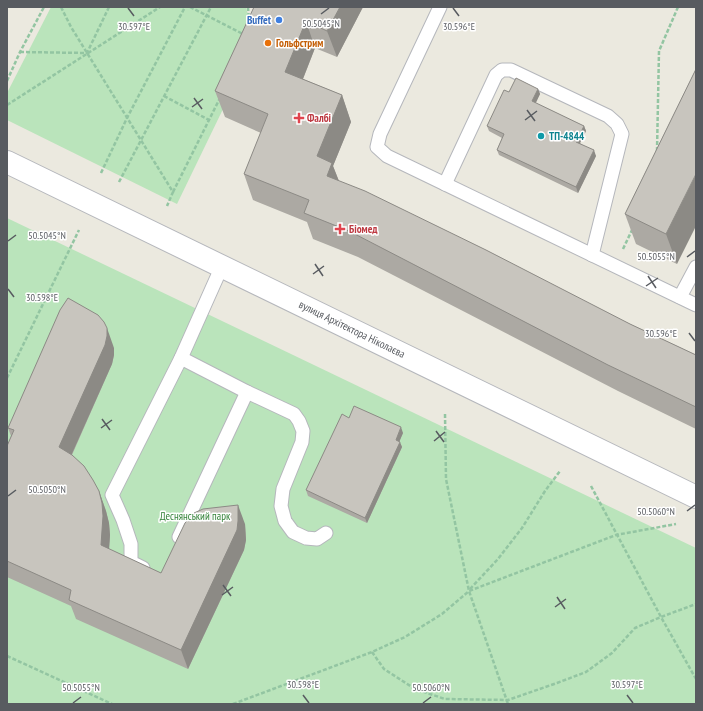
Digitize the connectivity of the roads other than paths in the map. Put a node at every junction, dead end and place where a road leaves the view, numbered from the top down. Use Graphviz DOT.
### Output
graph roads {
  1 [pos="440,7"];
  2 [pos="7,162"];
  3 [pos="445,184"];
  4 [pos="592,255"];
  5 [pos="222,266"];
  6 [pos="696,267"];
  7 [pos="680,297"];
  8 [pos="696,305"];
  9 [pos="181,358"];
  10 [pos="247,392"];
  11 [pos="696,497"];
  12 [pos="326,533"];
  13 [pos="174,548"];
  14 [pos="154,573"];
  1 -- 3 [label="lane"];
  2 -- 5 [label="street, вулиця Архітектора Ніколаєва"];
  3 -- 4 [label="lane"];
  3 -- 4 [label="lane"];
  4 -- 7 [label="lane"];
  5 -- 9 [label="lane"];
  5 -- 11 [label="street, вулиця Архітектора Ніколаєва"];
  6 -- 7 [label="lane"];
  7 -- 8 [label="lane"];
  9 -- 10 [label="lane"];
  9 -- 14 [label="lane"];
  10 -- 12 [label="lane"];
  10 -- 13 [label="lane"];
}
